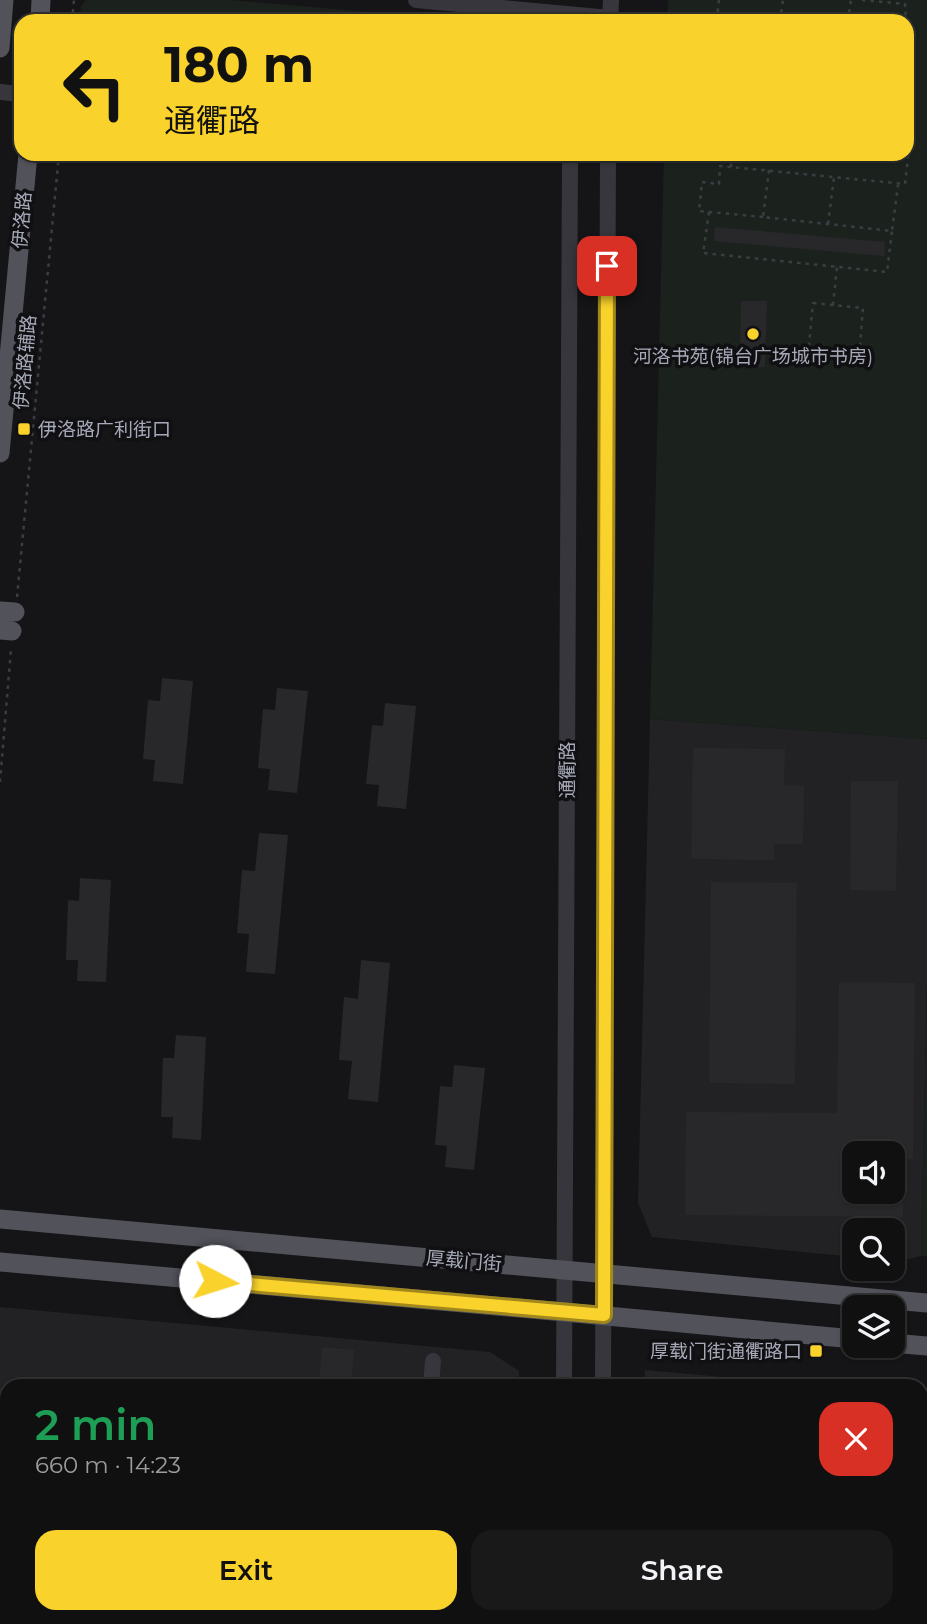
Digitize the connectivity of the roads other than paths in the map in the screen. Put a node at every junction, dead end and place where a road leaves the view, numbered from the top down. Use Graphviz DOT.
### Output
graph roads {
  1 [pos="4,0"];
  2 [pos="416,0"];
  3 [pos="571,12"];
  4 [pos="0,48"];
  5 [pos="27,161"];
  6 [pos="570,161"];
  7 [pos="608,161"];
  8 [pos="0,453"];
  9 [pos="0,1219"];
  10 [pos="0,1262"];
  11 [pos="564,1270"];
  12 [pos="604,1273"];
  13 [pos="927,1303"];
  14 [pos="564,1311"];
  15 [pos="604,1315"];
  16 [pos="842,1338"];
  17 [pos="905,1344"];
  18 [pos="927,1346"];
  19 [pos="433,1361"];
  20 [pos="432,1379"];
  21 [pos="564,1379"];
  22 [pos="604,1379"];
  1 -- 4 [label="main road"];
  2 -- 3 [label="street"];
  5 -- 8 [label="main road, 伊洛路"];
  6 -- 11 [label="street, 通衢路"];
  7 -- 12 [label="street, 通衢路"];
  9 -- 11 [label="main road, 厚载门街"];
  10 -- 14 [label="main road"];
  11 -- 12 [label="main road, 厚载门街"];
  11 -- 14 [label="street, 通衢路"];
  12 -- 13 [label="main road, 厚载门街"];
  12 -- 15 [label="street, 通衢路"];
  14 -- 15 [label="main road"];
  14 -- 21 [label="street, 通衢路"];
  15 -- 16 [label="main road"];
  15 -- 22 [label="street, 通衢路"];
  17 -- 18 [label="main road"];
  19 -- 20 [label="street"];
}
